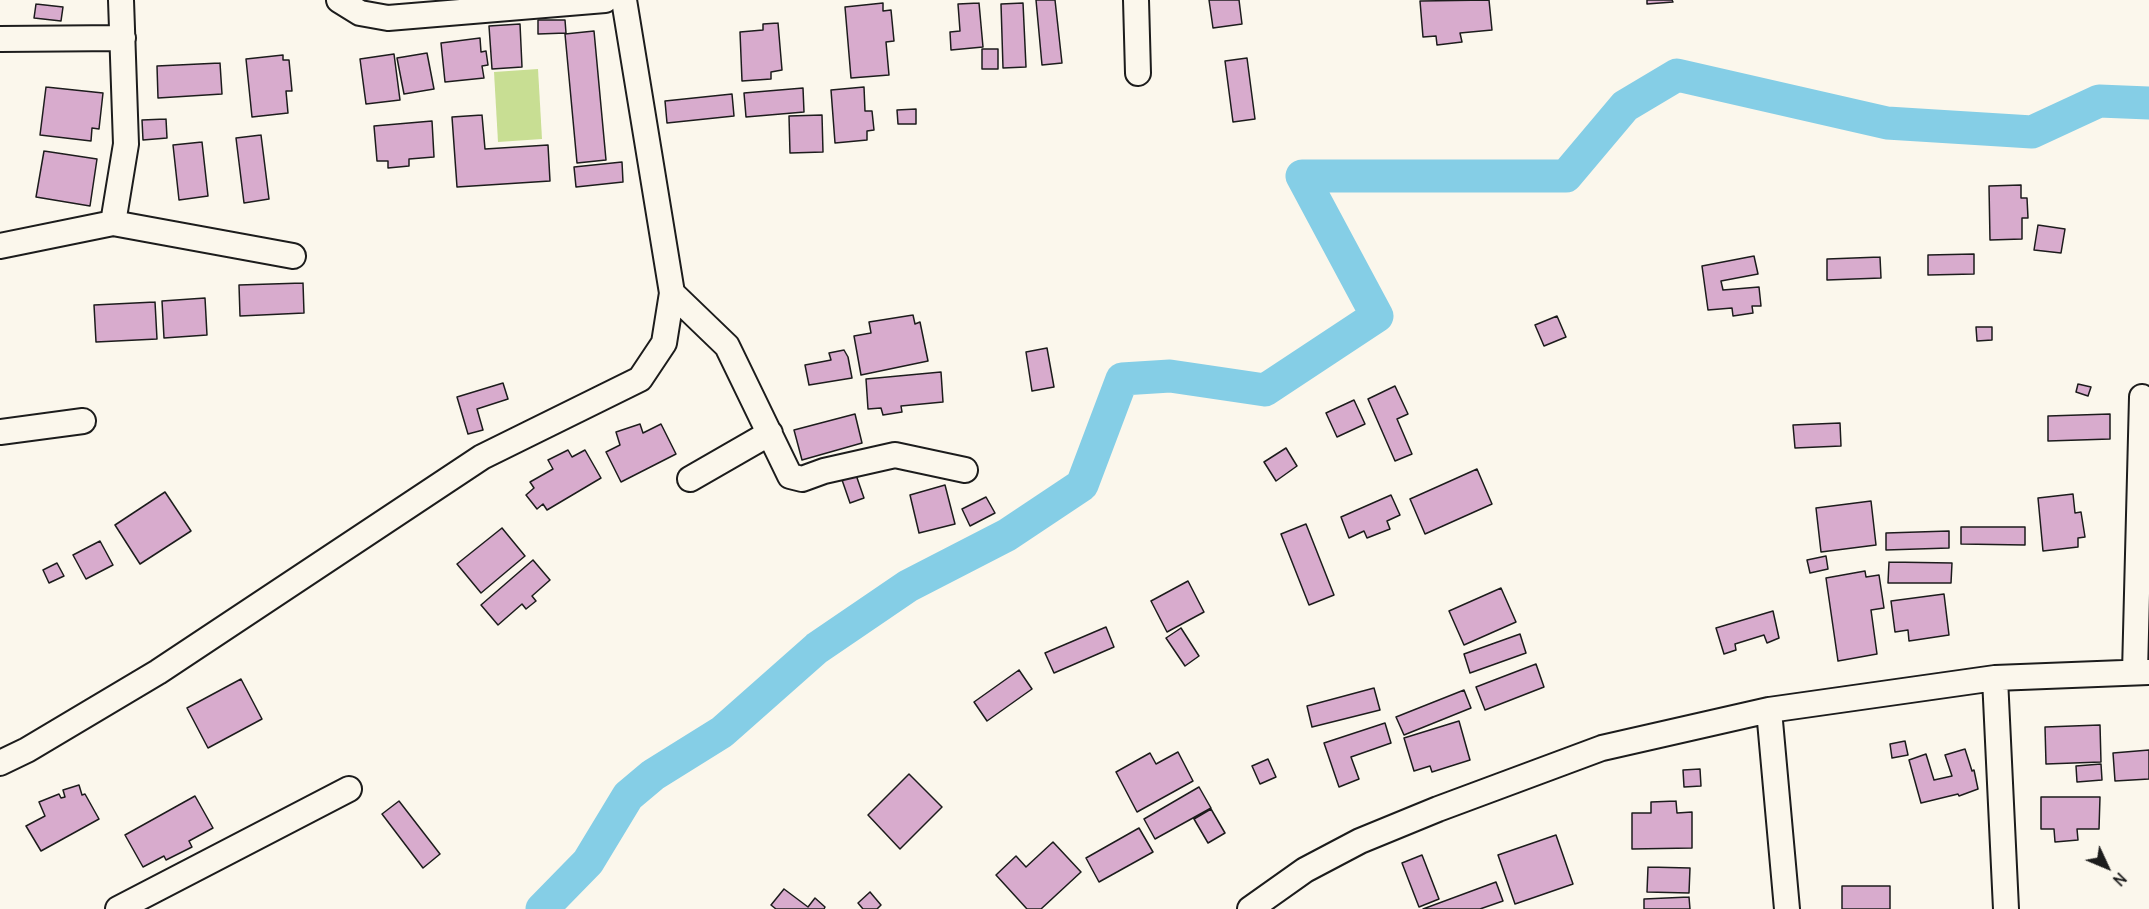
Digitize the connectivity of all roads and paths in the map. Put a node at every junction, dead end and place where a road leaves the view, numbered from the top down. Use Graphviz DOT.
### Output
graph roads {
  1 [pos="121,0"];
  2 [pos="339,0"];
  3 [pos="605,0"];
  4 [pos="624,0"];
  5 [pos="1136,0"];
  6 [pos="123,38"];
  7 [pos="0,39"];
  8 [pos="1138,73"];
  9 [pos="113,223"];
  10 [pos="0,246"];
  11 [pos="292,255"];
  12 [pos="672,292"];
  13 [pos="2142,397"];
  14 [pos="83,421"];
  15 [pos="0,432"];
  16 [pos="771,433"];
  17 [pos="965,470"];
  18 [pos="690,479"];
  19 [pos="2142,672"];
  20 [pos="1995,678"];
  21 [pos="1769,710"];
  22 [pos="0,763"];
  23 [pos="349,789"];
  24 [pos="118,909"];
  25 [pos="1250,909"];
  26 [pos="1787,909"];
  27 [pos="2006,909"];
  1 -- 6 [label="street"];
  2 -- 3 [label="street"];
  4 -- 12 [label="street"];
  5 -- 8 [label="street"];
  6 -- 7 [label="street"];
  6 -- 9 [label="street"];
  9 -- 10 [label="street"];
  9 -- 11 [label="street"];
  12 -- 16 [label="street"];
  12 -- 22 [label="street"];
  13 -- 19 [label="street"];
  14 -- 15 [label="street"];
  16 -- 17 [label="street"];
  16 -- 18 [label="street"];
  19 -- 20 [label="street"];
  20 -- 21 [label="street"];
  20 -- 27 [label="street"];
  21 -- 25 [label="street"];
  21 -- 26 [label="street"];
  23 -- 24 [label="street"];
}
